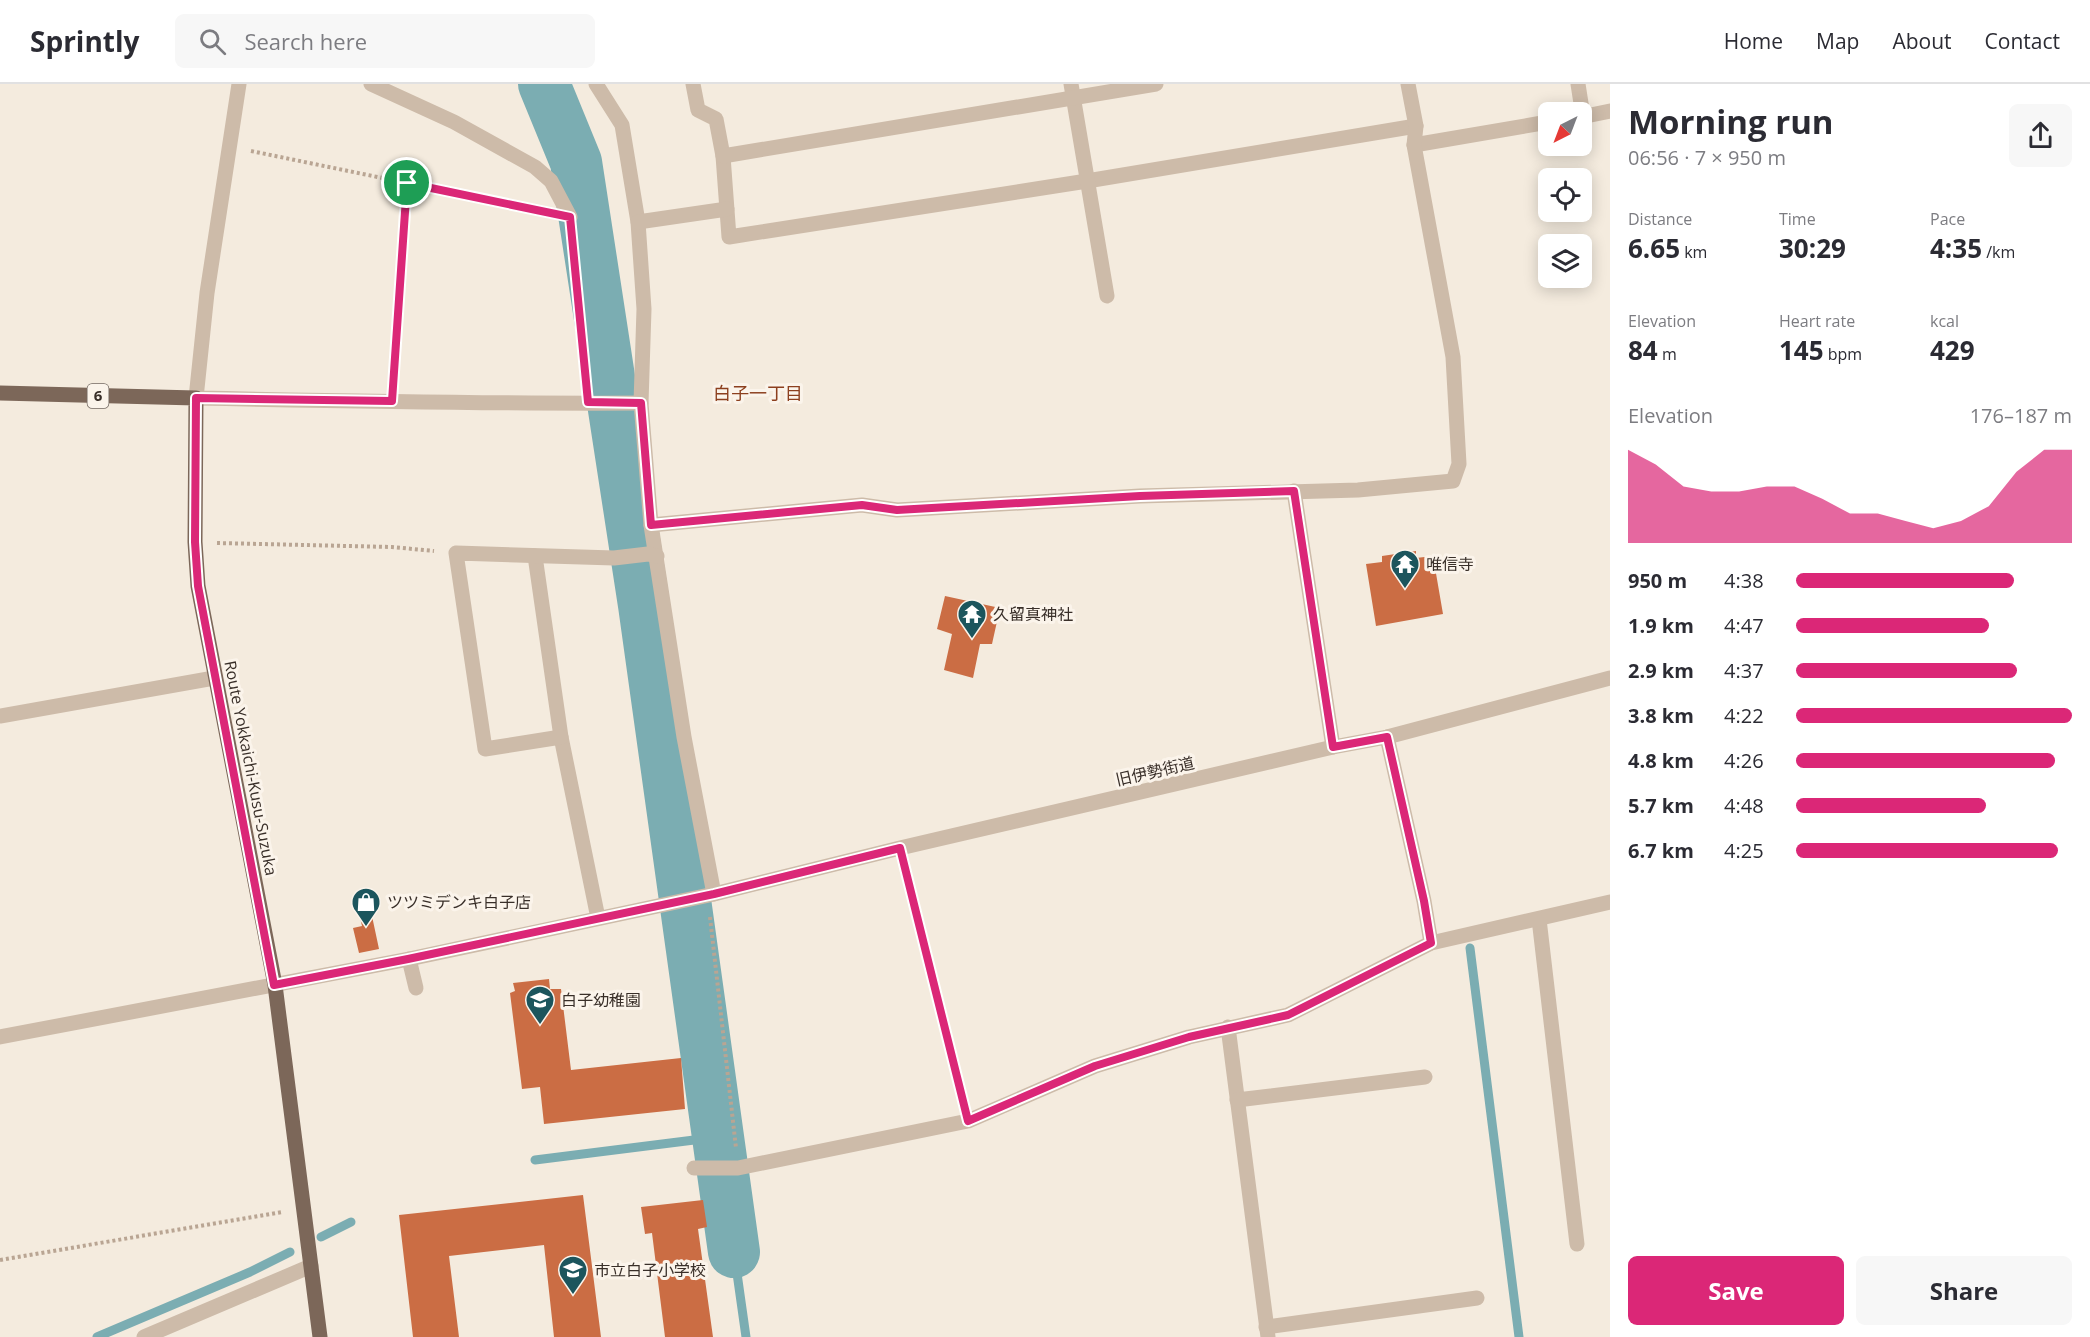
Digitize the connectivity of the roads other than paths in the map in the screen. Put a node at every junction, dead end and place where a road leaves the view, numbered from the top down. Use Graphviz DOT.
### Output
graph roads {
  1 [pos="239,84"];
  2 [pos="371,84"];
  3 [pos="596,84"];
  4 [pos="693,84"];
  5 [pos="1156,84"];
  6 [pos="1408,84"];
  7 [pos="1578,84"];
  8 [pos="1073,91"];
  9 [pos="1580,102"];
  10 [pos="1610,111"];
  11 [pos="1592,115"];
  12 [pos="1538,125"];
  13 [pos="1416,126"];
  14 [pos="1414,145"];
  15 [pos="723,156"];
  16 [pos="1087,181"];
  17 [pos="727,209"];
  18 [pos="570,217"];
  19 [pos="638,222"];
  20 [pos="1107,296"];
  21 [pos="0,393"];
  22 [pos="196,398"];
  23 [pos="637,403"];
  24 [pos="1294,491"];
  25 [pos="651,525"];
  26 [pos="653,555"];
  27 [pos="535,556"];
  28 [pos="214,678"];
  29 [pos="1610,678"];
  30 [pos="0,716"];
  31 [pos="561,737"];
  32 [pos="1387,737"];
  33 [pos="1333,747"];
  34 [pos="711,895"];
  35 [pos="1610,902"];
  36 [pos="598,918"];
  37 [pos="1539,919"];
  38 [pos="1431,943"];
  39 [pos="408,959"];
  40 [pos="274,985"];
  41 [pos="416,988"];
  42 [pos="1228,1027"];
  43 [pos="0,1037"];
  44 [pos="1425,1077"];
  45 [pos="1237,1100"];
  46 [pos="694,1168"];
  47 [pos="1577,1244"];
  48 [pos="311,1266"];
  49 [pos="1477,1298"];
  50 [pos="1267,1332"];
  51 [pos="144,1337"];
  52 [pos="320,1337"];
  1 -- 22 [label="street"];
  2 -- 18 [label="street"];
  3 -- 19 [label="street"];
  4 -- 15 [label="street"];
  5 -- 8 [label="street"];
  6 -- 13 [label="street"];
  7 -- 9 [label="street"];
  8 -- 15 [label="street"];
  8 -- 16 [label="street"];
  10 -- 11 [label="street"];
  12 -- 14 [label="street"];
  13 -- 14 [label="street"];
  13 -- 16 [label="street"];
  14 -- 24 [label="street"];
  15 -- 17 [label="street"];
  16 -- 17 [label="street"];
  16 -- 20 [label="street"];
  17 -- 19 [label="street"];
  19 -- 23 [label="street"];
  21 -- 22 [label="main road, 6"];
  22 -- 23 [label="street"];
  22 -- 28 [label="main road, Route Yokkaichi-Kusu-Suzuka"];
  23 -- 25 [label="street"];
  24 -- 25 [label="street"];
  24 -- 33 [label="street"];
  25 -- 26 [label="street"];
  26 -- 27 [label="street"];
  26 -- 34 [label="street"];
  27 -- 31 [label="street"];
  27 -- 31 [label="street"];
  28 -- 30 [label="street"];
  28 -- 40 [label="main road, Route Yokkaichi-Kusu-Suzuka"];
  29 -- 32 [label="street, 旧伊勢街道"];
  31 -- 36 [label="street"];
  32 -- 33 [label="street, 旧伊勢街道"];
  32 -- 38 [label="street"];
  33 -- 34 [label="street, 旧伊勢街道"];
  34 -- 36 [label="street, 旧伊勢街道"];
  35 -- 37 [label="street"];
  36 -- 39 [label="street, 旧伊勢街道"];
  37 -- 38 [label="street"];
  37 -- 47 [label="street"];
  38 -- 42 [label="street"];
  39 -- 40 [label="street, 旧伊勢街道"];
  39 -- 41 [label="street"];
  40 -- 43 [label="street, 旧伊勢街道"];
  40 -- 48 [label="main road, Route Yokkaichi-Kusu-Suzuka"];
  42 -- 45 [label="street"];
  42 -- 46 [label="street"];
  44 -- 45 [label="street"];
  45 -- 50 [label="street"];
  48 -- 51 [label="street"];
  48 -- 52 [label="main road, Route Yokkaichi-Kusu-Suzuka"];
  49 -- 50 [label="street"];
}
